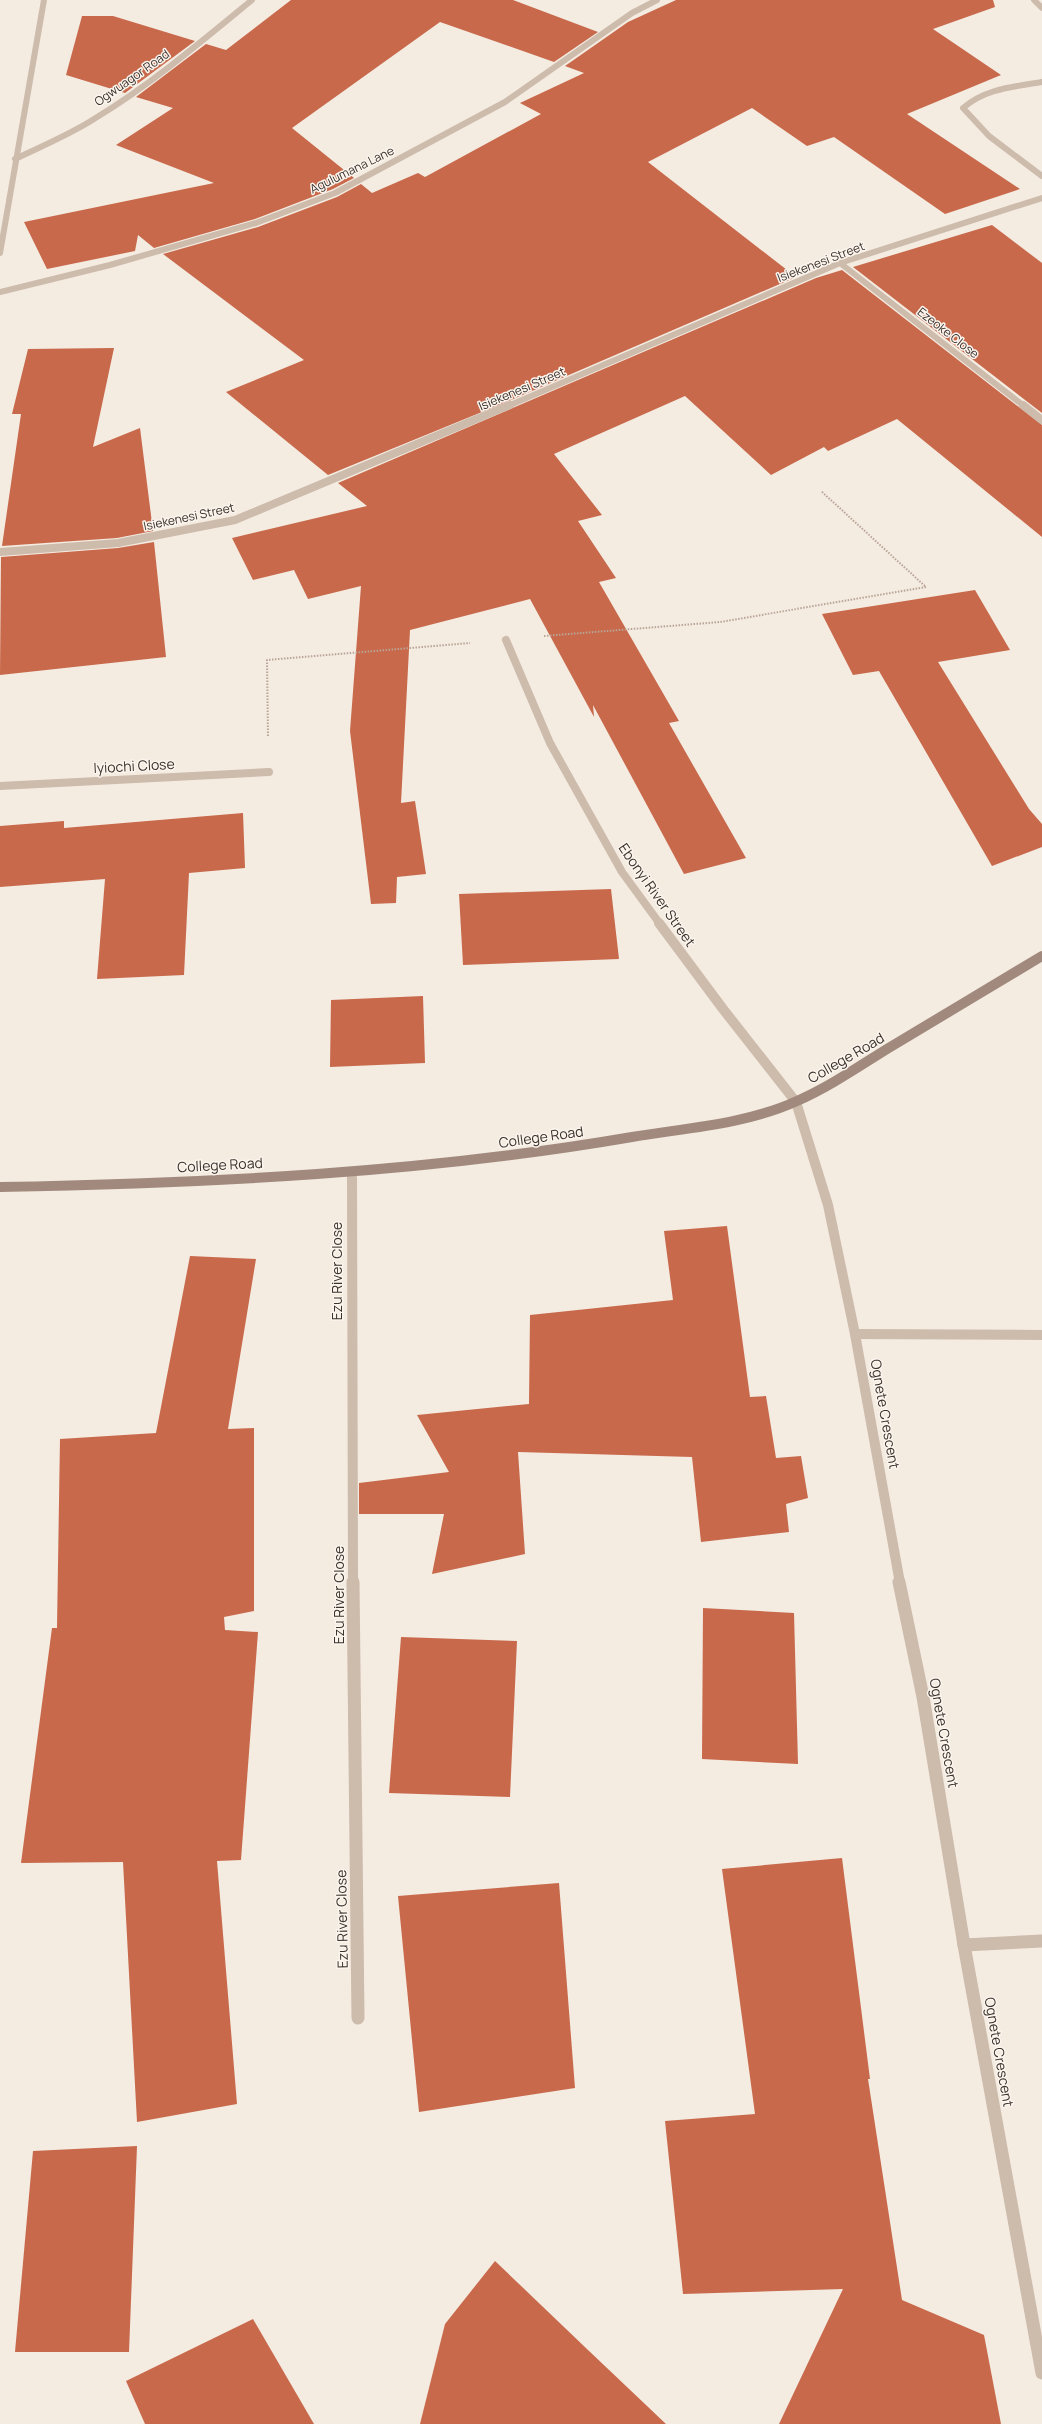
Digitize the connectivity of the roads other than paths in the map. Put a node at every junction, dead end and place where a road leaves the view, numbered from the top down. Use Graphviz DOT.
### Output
graph roads {
  1 [pos="44,0"];
  2 [pos="252,0"];
  3 [pos="657,0"];
  4 [pos="1034,0"];
  5 [pos="1042,8"];
  6 [pos="1042,82"];
  7 [pos="15,159"];
  8 [pos="1042,176"];
  9 [pos="1042,198"];
  10 [pos="0,253"];
  11 [pos="840,263"];
  12 [pos="0,292"];
  13 [pos="1042,420"];
  14 [pos="0,552"];
  15 [pos="506,640"];
  16 [pos="269,772"];
  17 [pos="0,786"];
  18 [pos="1042,956"];
  19 [pos="796,1102"];
  20 [pos="352,1173"];
  21 [pos="0,1187"];
  22 [pos="855,1334"];
  23 [pos="1042,1335"];
  24 [pos="1042,1941"];
  25 [pos="964,1945"];
  26 [pos="358,2018"];
  27 [pos="1042,2372"];
  1 -- 7 [label="street"];
  2 -- 7 [label="street, Ogwuagor Road"];
  3 -- 12 [label="street, Agulumana Lane"];
  4 -- 5 [label="street"];
  6 -- 8 [label="street"];
  7 -- 10 [label="street"];
  9 -- 11 [label="street, Isiekenesi Street"];
  11 -- 13 [label="street, Ezeoke Close"];
  11 -- 14 [label="street, Isiekenesi Street"];
  15 -- 19 [label="street, Ebonyi River Street"];
  16 -- 17 [label="street, Iyiochi Close"];
  18 -- 19 [label="main road, College Road"];
  19 -- 20 [label="main road, College Road"];
  19 -- 22 [label="street, Ognete Crescent"];
  20 -- 21 [label="main road, College Road"];
  20 -- 26 [label="street, Ezu River Close"];
  22 -- 23 [label="street"];
  22 -- 25 [label="street, Ognete Crescent"];
  24 -- 25 [label="street"];
  25 -- 27 [label="street, Ognete Crescent"];
}
